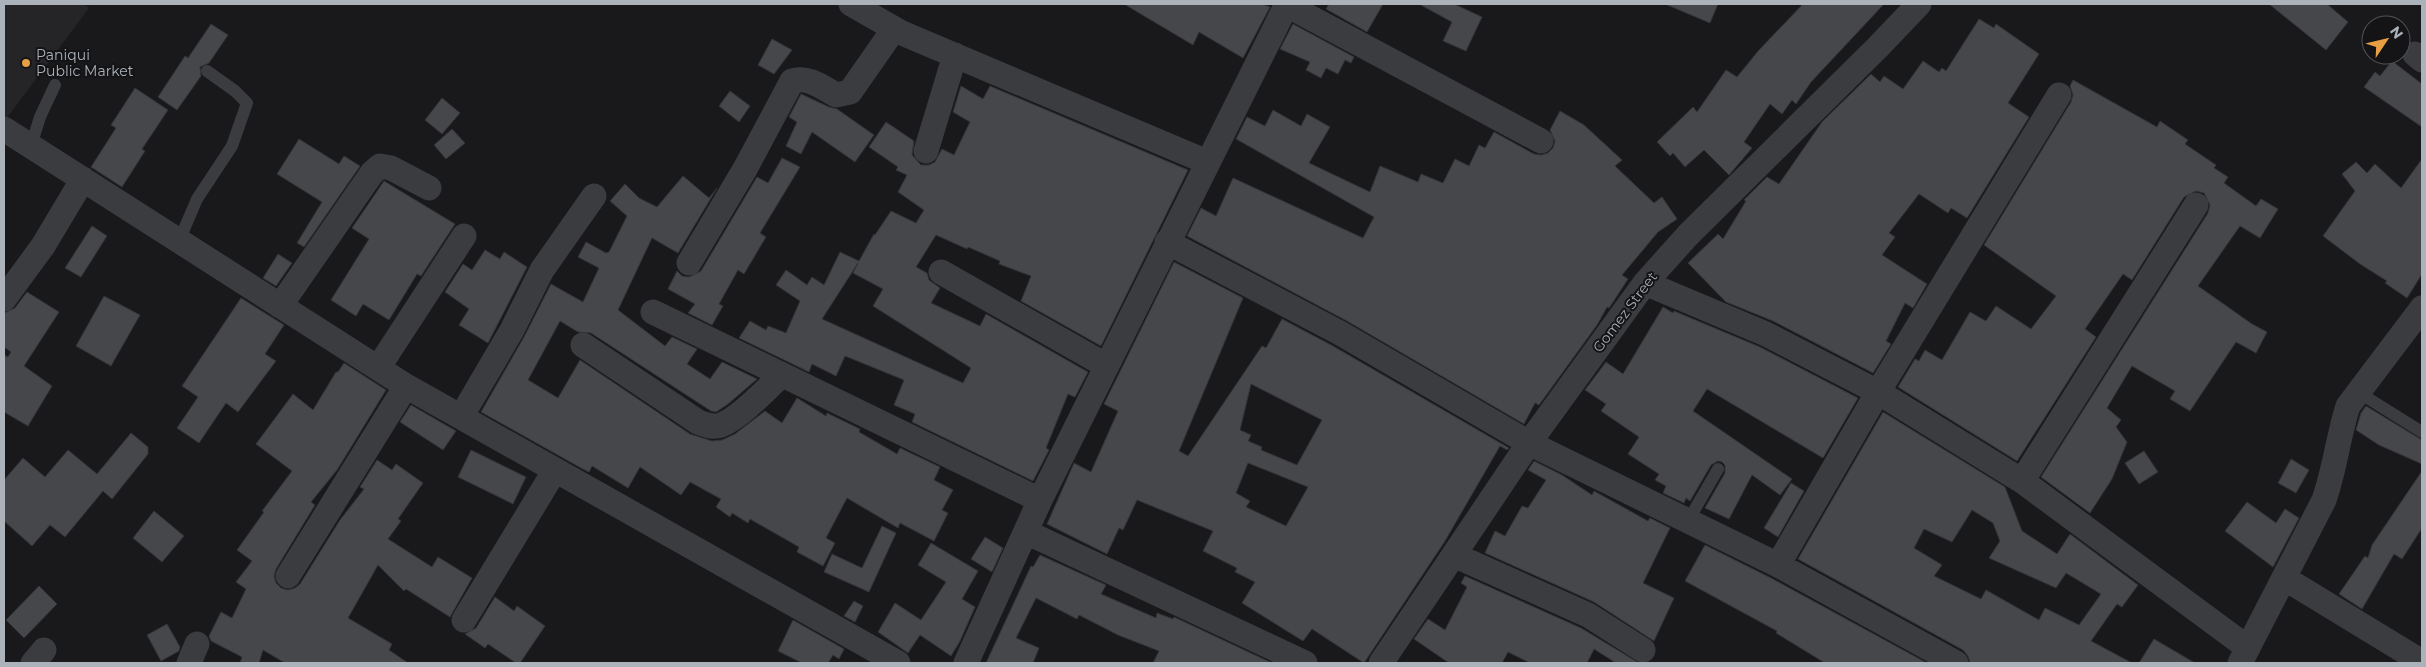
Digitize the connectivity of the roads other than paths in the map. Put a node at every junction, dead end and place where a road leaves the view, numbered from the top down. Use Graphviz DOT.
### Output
graph roads {
  1 [pos="851,4"];
  2 [pos="1286,4"];
  3 [pos="1919,4"];
  4 [pos="894,29"];
  5 [pos="955,55"];
  6 [pos="207,71"];
  7 [pos="55,85"];
  8 [pos="2059,95"];
  9 [pos="4,129"];
  10 [pos="1541,141"];
  11 [pos="31,146"];
  12 [pos="926,151"];
  13 [pos="1207,162"];
  14 [pos="82,179"];
  15 [pos="428,188"];
  16 [pos="594,196"];
  17 [pos="2196,205"];
  18 [pos="464,236"];
  19 [pos="179,242"];
  20 [pos="1167,242"];
  21 [pos="689,262"];
  22 [pos="941,272"];
  23 [pos="1645,283"];
  24 [pos="4,299"];
  25 [pos="280,306"];
  26 [pos="2422,308"];
  27 [pos="653,312"];
  28 [pos="583,345"];
  29 [pos="1107,366"];
  30 [pos="378,368"];
  31 [pos="782,375"];
  32 [pos="406,386"];
  33 [pos="1878,392"];
  34 [pos="2358,392"];
  35 [pos="462,417"];
  36 [pos="2422,432"];
  37 [pos="1529,443"];
  38 [pos="1718,469"];
  39 [pos="555,470"];
  40 [pos="2022,481"];
  41 [pos="1040,500"];
  42 [pos="1688,521"];
  43 [pos="1026,532"];
  44 [pos="1454,555"];
  45 [pos="1778,565"];
  46 [pos="288,576"];
  47 [pos="2284,578"];
  48 [pos="464,620"];
  49 [pos="1643,650"];
  50 [pos="2244,656"];
  51 [pos="2422,662"];
  52 [pos="898,663"];
  53 [pos="966,663"];
  54 [pos="1305,663"];
  55 [pos="1381,663"];
  56 [pos="1956,663"];
  1 -- 4 [label="street"];
  2 -- 10 [label="street"];
  2 -- 13 [label="street"];
  3 -- 23 [label="street, Gomez Street"];
  4 -- 5 [label="street"];
  4 -- 21 [label="street"];
  5 -- 12 [label="street"];
  5 -- 13 [label="street"];
  6 -- 19 [label="lane"];
  7 -- 11 [label="lane"];
  8 -- 33 [label="street"];
  9 -- 11 [label="street"];
  11 -- 14 [label="street"];
  13 -- 20 [label="street"];
  14 -- 19 [label="street"];
  14 -- 24 [label="street"];
  15 -- 25 [label="street"];
  16 -- 35 [label="street"];
  17 -- 40 [label="street"];
  18 -- 30 [label="street"];
  19 -- 25 [label="street"];
  20 -- 29 [label="street"];
  20 -- 37 [label="street"];
  22 -- 29 [label="street"];
  23 -- 33 [label="street"];
  23 -- 37 [label="street, Gomez Street"];
  25 -- 30 [label="street"];
  26 -- 34 [label="street"];
  27 -- 31 [label="street"];
  28 -- 31 [label="street"];
  29 -- 41 [label="street"];
  30 -- 32 [label="street"];
  31 -- 41 [label="street"];
  32 -- 35 [label="street"];
  32 -- 46 [label="street"];
  33 -- 40 [label="street"];
  33 -- 45 [label="street"];
  34 -- 36 [label="lane"];
  34 -- 47 [label="street"];
  35 -- 39 [label="street"];
  37 -- 42 [label="street"];
  37 -- 44 [label="street, Gomez Street"];
  38 -- 42 [label="lane"];
  39 -- 48 [label="street"];
  39 -- 52 [label="street"];
  40 -- 50 [label="street"];
  41 -- 43 [label="street"];
  42 -- 45 [label="street"];
  43 -- 53 [label="street"];
  43 -- 54 [label="street"];
  44 -- 49 [label="street"];
  44 -- 55 [label="street, Gomez Street"];
  45 -- 56 [label="street"];
  47 -- 50 [label="street"];
  47 -- 51 [label="street"];
}
